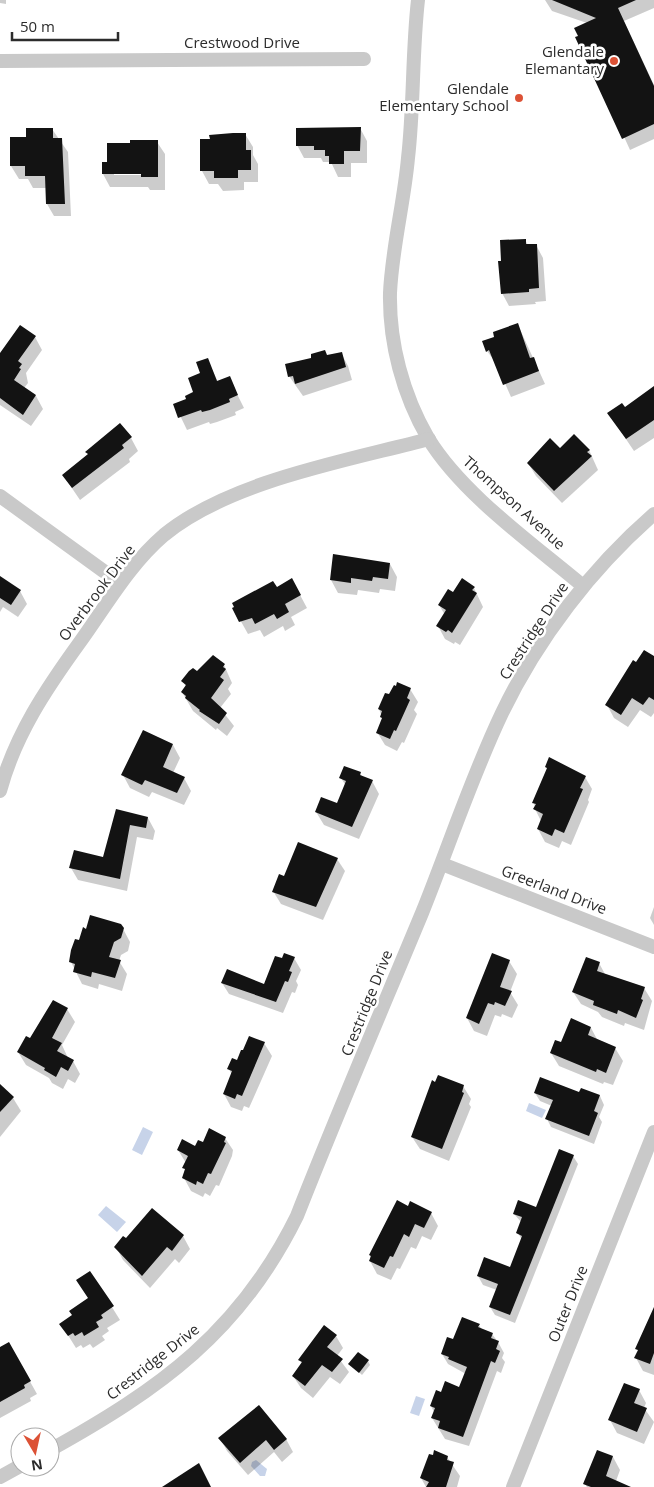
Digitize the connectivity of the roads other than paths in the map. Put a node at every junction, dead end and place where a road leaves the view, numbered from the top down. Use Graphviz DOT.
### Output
graph roads {
  1 [pos="418,0"];
  2 [pos="364,59"];
  3 [pos="0,61"];
  4 [pos="429,439"];
  5 [pos="0,496"];
  6 [pos="654,514"];
  7 [pos="120,583"];
  8 [pos="583,586"];
  9 [pos="0,791"];
  10 [pos="442,864"];
  11 [pos="654,946"];
  12 [pos="654,1132"];
  13 [pos="60,1444"];
  14 [pos="513,1487"];
  1 -- 4 [label="street, Thompson Avenue"];
  2 -- 3 [label="street, Crestwood Drive"];
  4 -- 7 [label="street, Overbrook Drive"];
  4 -- 8 [label="street, Thompson Avenue"];
  5 -- 7 [label="street"];
  6 -- 8 [label="street, Crestridge Drive"];
  7 -- 9 [label="street, Overbrook Drive"];
  8 -- 10 [label="street, Crestridge Drive"];
  10 -- 11 [label="street, Greerland Drive"];
  10 -- 13 [label="street, Crestridge Drive"];
  12 -- 14 [label="street, Outer Drive"];
}
